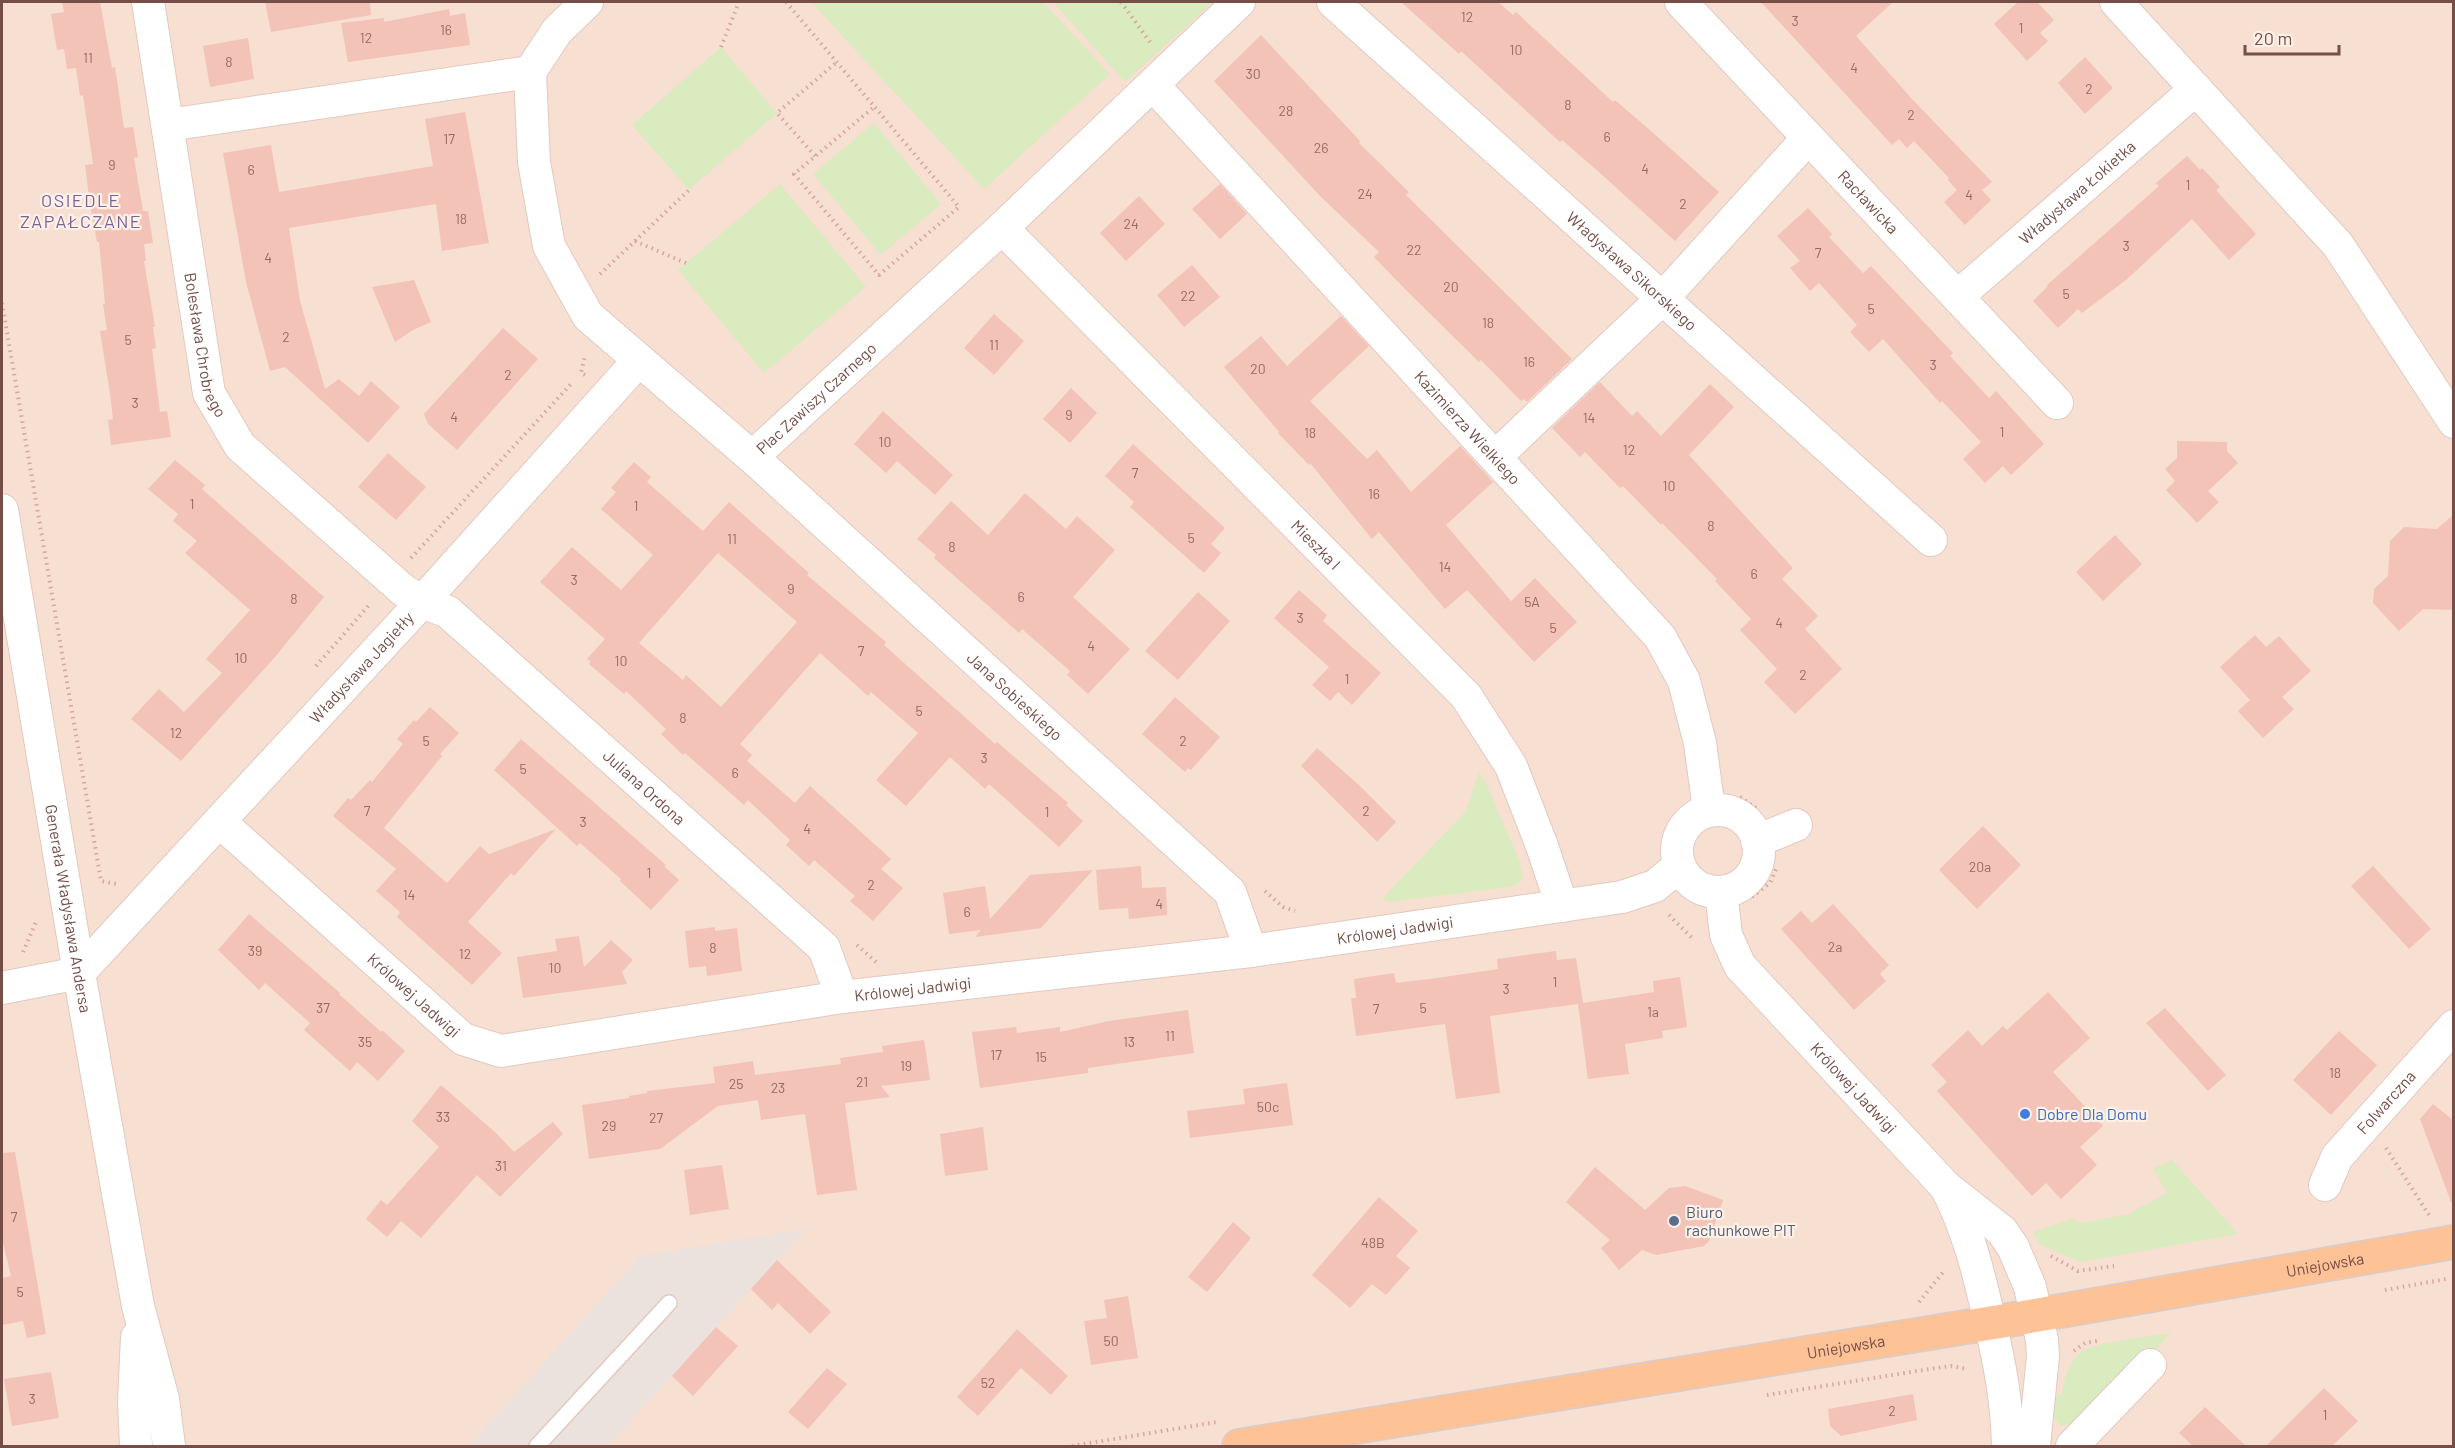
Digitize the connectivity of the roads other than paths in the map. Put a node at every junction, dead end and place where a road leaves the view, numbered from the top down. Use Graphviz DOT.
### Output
graph roads {
  1 [pos="147,2"];
  2 [pos="587,2"];
  3 [pos="1239,2"];
  4 [pos="1333,2"];
  5 [pos="1681,2"];
  6 [pos="2116,2"];
  7 [pos="530,72"];
  8 [pos="1161,76"];
  9 [pos="2196,89"];
  10 [pos="168,126"];
  11 [pos="1808,138"];
  12 [pos="1002,228"];
  13 [pos="1958,296"];
  14 [pos="1662,299"];
  15 [pos="639,360"];
  16 [pos="2057,403"];
  17 [pos="2454,422"];
  18 [pos="752,457"];
  19 [pos="1495,457"];
  20 [pos="2,510"];
  21 [pos="1931,540"];
  22 [pos="422,602"];
  23 [pos="1708,803"];
  24 [pos="220,822"];
  25 [pos="1673,853"];
  26 [pos="1734,897"];
  27 [pos="1562,906"];
  28 [pos="1251,951"];
  29 [pos="79,973"];
  30 [pos="13,985"];
  31 [pos="842,997"];
  32 [pos="2454,1026"];
  33 [pos="2325,1185"];
  34 [pos="1946,1187"];
  35 [pos="2454,1242"];
  36 [pos="669,1303"];
  37 [pos="138,1306"];
  38 [pos="2038,1314"];
  39 [pos="1990,1322"];
  40 [pos="2150,1365"];
  41 [pos="136,1446"];
  42 [pos="169,1446"];
  43 [pos="537,1446"];
  44 [pos="1239,1446"];
  45 [pos="2008,1446"];
  46 [pos="2034,1446"];
  47 [pos="2072,1446"];
  1 -- 10 [label="street, Bolesława Chrobrego"];
  2 -- 7 [label="street"];
  3 -- 8 [label="street, Plac Zawiszy Czarnego"];
  4 -- 14 [label="street, Władysława Sikorskiego"];
  5 -- 11 [label="street, Racławicka"];
  6 -- 9 [label="street"];
  7 -- 10 [label="street"];
  7 -- 15 [label="street, Plac Zawiszy Czarnego"];
  8 -- 12 [label="street, Plac Zawiszy Czarnego"];
  8 -- 19 [label="street, Kazimierza Wielkiego"];
  9 -- 13 [label="street, Władysława Łokietka"];
  9 -- 17 [label="street"];
  10 -- 22 [label="street, Bolesława Chrobrego"];
  11 -- 13 [label="street, Racławicka"];
  11 -- 14 [label="street"];
  12 -- 18 [label="street, Plac Zawiszy Czarnego"];
  12 -- 27 [label="street, Mieszka I"];
  13 -- 16 [label="street, Racławicka"];
  14 -- 19 [label="street"];
  14 -- 21 [label="street, Władysława Sikorskiego"];
  15 -- 18 [label="street, Plac Zawiszy Czarnego"];
  15 -- 22 [label="street, Władysława Jagiełły"];
  18 -- 28 [label="street, Jana Sobieskiego"];
  19 -- 23 [label="street, Kazimierza Wielkiego"];
  20 -- 29 [label="street, Generała Władysława Andersa"];
  22 -- 24 [label="street, Władysława Jagiełły"];
  22 -- 31 [label="street, Juliana Ordona"];
  23 -- 25 [label="street"];
  23 -- 26 [label="street"];
  24 -- 29 [label="street, Władysława Jagiełły"];
  24 -- 31 [label="street, Królowej Jadwigi"];
  25 -- 26 [label="street"];
  25 -- 27 [label="street, Królowej Jadwigi"];
  26 -- 34 [label="street, Królowej Jadwigi"];
  27 -- 28 [label="street, Królowej Jadwigi"];
  28 -- 31 [label="street, Królowej Jadwigi"];
  29 -- 30 [label="street"];
  29 -- 37 [label="street, Generała Władysława Andersa"];
  32 -- 33 [label="street, Folwarczna"];
  34 -- 38 [label="street, Królowej Jadwigi"];
  34 -- 39 [label="street, Królowej Jadwigi"];
  35 -- 38 [label="main road, Uniejowska"];
  36 -- 43 [label="lane"];
  37 -- 41 [label="street, Generała Władysława Andersa"];
  37 -- 42 [label="street, Generała Władysława Andersa"];
  38 -- 39 [label="main road, Uniejowska"];
  38 -- 46 [label="street, Królowej Jadwigi"];
  39 -- 44 [label="main road, Uniejowska"];
  39 -- 45 [label="street, Królowej Jadwigi"];
  40 -- 47 [label="street"];
}
